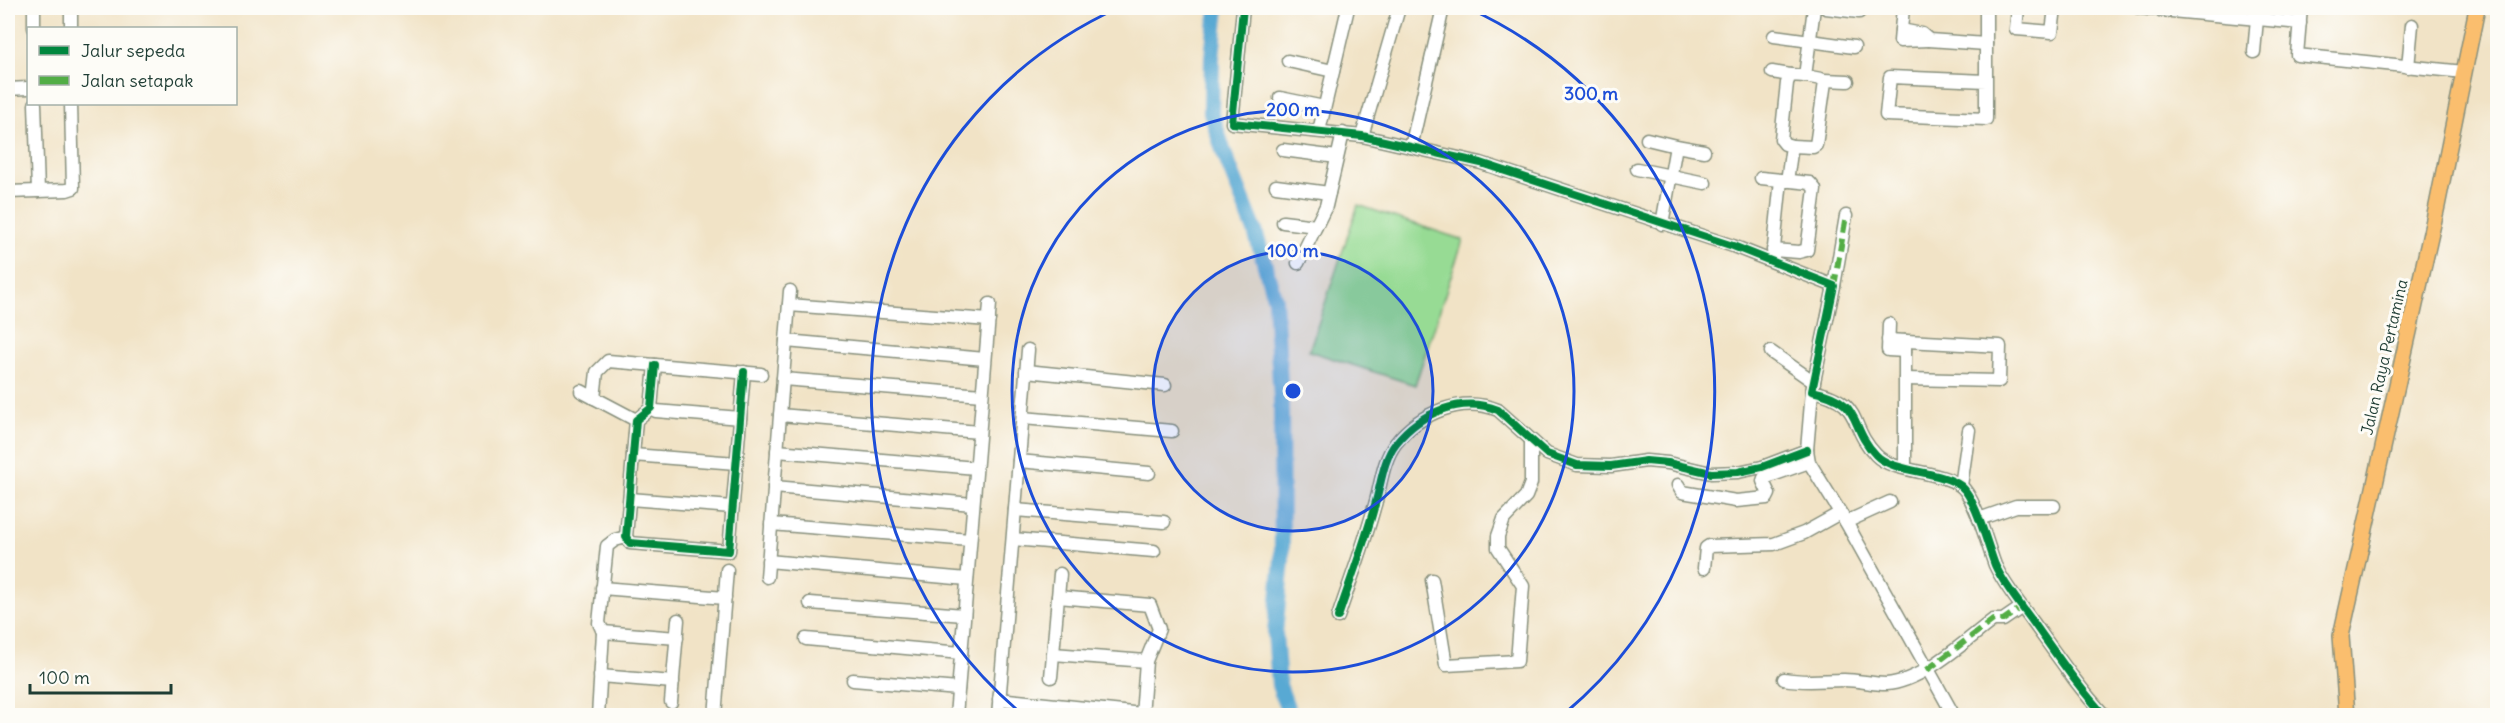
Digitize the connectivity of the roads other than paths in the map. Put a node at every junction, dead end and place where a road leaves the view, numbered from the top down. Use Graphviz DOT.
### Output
graph roads {
  1 [pos="34,8"];
  2 [pos="71,8"];
  3 [pos="1243,8"];
  4 [pos="1348,8"];
  5 [pos="1399,8"];
  6 [pos="1443,8"];
  7 [pos="1814,8"];
  8 [pos="1826,8"];
  9 [pos="1903,8"];
  10 [pos="1986,8"];
  11 [pos="2018,8"];
  12 [pos="2055,8"];
  13 [pos="2139,8"];
  14 [pos="2301,8"];
  15 [pos="2477,8"];
  16 [pos="1859,12"];
  17 [pos="2258,13"];
  18 [pos="2300,23"];
  19 [pos="2412,26"];
  20 [pos="34,27"];
  21 [pos="70,27"];
  22 [pos="1774,36"];
  23 [pos="1809,41"];
  24 [pos="1986,44"];
  25 [pos="1854,47"];
  26 [pos="2254,52"];
  27 [pos="1288,61"];
  28 [pos="2408,67"];
  29 [pos="1333,71"];
  30 [pos="1772,72"];
  31 [pos="2464,72"];
  32 [pos="1790,75"];
  33 [pos="1805,76"];
  34 [pos="1824,80"];
  35 [pos="1848,81"];
  36 [pos="1986,81"];
  37 [pos="27,88"];
  38 [pos="8,89"];
  39 [pos="1280,98"];
  40 [pos="35,105"];
  41 [pos="71,105"];
  42 [pos="1324,107"];
  43 [pos="1318,131"];
  44 [pos="1343,133"];
  45 [pos="1362,136"];
  46 [pos="1647,139"];
  47 [pos="1676,146"];
  48 [pos="1792,146"];
  49 [pos="1411,147"];
  50 [pos="1283,150"];
  51 [pos="1704,152"];
  52 [pos="1337,157"];
  53 [pos="1637,170"];
  54 [pos="1670,178"];
  55 [pos="1761,178"];
  56 [pos="1784,181"];
  57 [pos="1705,183"];
  58 [pos="1276,186"];
  59 [pos="38,191"];
  60 [pos="8,192"];
  61 [pos="1329,193"];
  62 [pos="1846,216"];
  63 [pos="1282,222"];
  64 [pos="1662,224"];
  65 [pos="1316,226"];
  66 [pos="1773,256"];
  67 [pos="1298,263"];
  68 [pos="1834,286"];
  69 [pos="790,291"];
  70 [pos="990,304"];
  71 [pos="789,305"];
  72 [pos="989,320"];
  73 [pos="1889,324"];
  74 [pos="786,341"];
  75 [pos="1905,346"];
  76 [pos="1028,350"];
  77 [pos="1771,352"];
  78 [pos="985,359"];
  79 [pos="655,365"];
  80 [pos="1026,371"];
  81 [pos="744,372"];
  82 [pos="761,374"];
  83 [pos="783,379"];
  84 [pos="1905,379"];
  85 [pos="1165,385"];
  86 [pos="1813,386"];
  87 [pos="581,391"];
  88 [pos="982,395"];
  89 [pos="594,398"];
  90 [pos="651,408"];
  91 [pos="780,416"];
  92 [pos="740,418"];
  93 [pos="1023,418"];
  94 [pos="636,420"];
  95 [pos="1969,430"];
  96 [pos="1172,431"];
  97 [pos="979,432"];
  98 [pos="1531,441"];
  99 [pos="777,451"];
  100 [pos="633,454"];
  101 [pos="1808,456"];
  102 [pos="1019,461"];
  103 [pos="736,463"];
  104 [pos="1905,467"];
  105 [pos="976,468"];
  106 [pos="1149,473"];
  107 [pos="1678,485"];
  108 [pos="1961,486"];
  109 [pos="774,488"];
  110 [pos="630,499"];
  111 [pos="1890,502"];
  112 [pos="973,504"];
  113 [pos="2054,506"];
  114 [pos="732,507"];
  115 [pos="1015,510"];
  116 [pos="1843,517"];
  117 [pos="1978,519"];
  118 [pos="1164,522"];
  119 [pos="771,524"];
  120 [pos="626,537"];
  121 [pos="1012,539"];
  122 [pos="970,540"];
  123 [pos="1154,551"];
  124 [pos="768,561"];
  125 [pos="1704,568"];
  126 [pos="727,570"];
  127 [pos="1060,574"];
  128 [pos="767,577"];
  129 [pos="967,579"];
  130 [pos="1432,580"];
  131 [pos="602,588"];
  132 [pos="1058,597"];
  133 [pos="725,598"];
  134 [pos="810,603"];
  135 [pos="2022,607"];
  136 [pos="964,615"];
  137 [pos="1338,617"];
  138 [pos="678,620"];
  139 [pos="603,632"];
  140 [pos="676,638"];
  141 [pos="806,639"];
  142 [pos="961,653"];
  143 [pos="1053,654"];
  144 [pos="1146,661"];
  145 [pos="1927,670"];
  146 [pos="600,676"];
  147 [pos="1051,676"];
  148 [pos="853,680"];
  149 [pos="1784,680"];
  150 [pos="673,682"];
  151 [pos="958,689"];
  152 [pos="999,699"];
  153 [pos="671,702"];
  154 [pos="1142,715"];
  155 [pos="598,716"];
  156 [pos="715,716"];
  157 [pos="956,716"];
  158 [pos="998,716"];
  159 [pos="1954,716"];
  160 [pos="2106,716"];
  161 [pos="2347,716"];
  1 -- 20 [label="street"];
  2 -- 21 [label="street"];
  3 -- 43 [label="street"];
  4 -- 29 [label="street"];
  5 -- 45 [label="street"];
  6 -- 49 [label="street"];
  7 -- 23 [label="street"];
  8 -- 16 [label="street"];
  9 -- 24 [label="street"];
  10 -- 24 [label="street"];
  11 -- 12 [label="street"];
  13 -- 17 [label="street"];
  14 -- 18 [label="street"];
  15 -- 31 [label="main road, Jalan Raya Pertamina"];
  17 -- 18 [label="street"];
  17 -- 26 [label="street"];
  18 -- 28 [label="street"];
  19 -- 28 [label="street"];
  22 -- 23 [label="street"];
  23 -- 25 [label="street"];
  23 -- 33 [label="street"];
  24 -- 36 [label="street"];
  27 -- 29 [label="street"];
  28 -- 31 [label="street"];
  29 -- 42 [label="street"];
  30 -- 32 [label="street"];
  31 -- 161 [label="main road, Jalan Raya Pertamina"];
  32 -- 33 [label="street"];
  32 -- 48 [label="street"];
  33 -- 34 [label="street"];
  34 -- 35 [label="street"];
  34 -- 48 [label="street"];
  36 -- 36 [label="street"];
  37 -- 38 [label="street"];
  39 -- 42 [label="street"];
  40 -- 59 [label="street"];
  41 -- 59 [label="street"];
  42 -- 43 [label="street"];
  43 -- 44 [label="street"];
  44 -- 45 [label="street"];
  44 -- 52 [label="street"];
  45 -- 49 [label="street"];
  46 -- 47 [label="street"];
  47 -- 51 [label="street"];
  47 -- 54 [label="street"];
  48 -- 56 [label="street"];
  49 -- 64 [label="street"];
  50 -- 52 [label="street"];
  52 -- 61 [label="street"];
  53 -- 54 [label="street"];
  54 -- 57 [label="street"];
  54 -- 64 [label="street"];
  55 -- 56 [label="street"];
  56 -- 66 [label="street"];
  56 -- 66 [label="street"];
  58 -- 61 [label="street"];
  59 -- 60 [label="street"];
  61 -- 65 [label="street"];
  62 -- 68 [label="street"];
  63 -- 65 [label="street"];
  64 -- 66 [label="street"];
  65 -- 67 [label="street"];
  66 -- 68 [label="street"];
  68 -- 86 [label="street"];
  69 -- 71 [label="street"];
  70 -- 72 [label="street"];
  71 -- 72 [label="street"];
  71 -- 74 [label="street"];
  72 -- 78 [label="street"];
  73 -- 75 [label="street"];
  74 -- 78 [label="street"];
  74 -- 83 [label="street"];
  75 -- 84 [label="street"];
  75 -- 84 [label="street"];
  76 -- 80 [label="street"];
  77 -- 86 [label="street"];
  78 -- 88 [label="street"];
  79 -- 81 [label="street"];
  79 -- 89 [label="street"];
  79 -- 90 [label="street"];
  80 -- 85 [label="street"];
  80 -- 93 [label="street"];
  81 -- 82 [label="street"];
  81 -- 92 [label="street"];
  83 -- 88 [label="street"];
  83 -- 91 [label="street"];
  84 -- 104 [label="street"];
  86 -- 101 [label="street"];
  86 -- 104 [label="street"];
  87 -- 89 [label="street"];
  88 -- 97 [label="street"];
  89 -- 94 [label="street"];
  90 -- 92 [label="street"];
  90 -- 94 [label="street"];
  91 -- 97 [label="street"];
  91 -- 99 [label="street"];
  92 -- 103 [label="street"];
  93 -- 96 [label="street"];
  93 -- 102 [label="street"];
  94 -- 100 [label="street"];
  95 -- 108 [label="street"];
  97 -- 105 [label="street"];
  98 -- 101 [label="street"];
  98 -- 130 [label="street"];
  98 -- 137 [label="street"];
  99 -- 105 [label="street"];
  99 -- 109 [label="street"];
  100 -- 103 [label="street"];
  100 -- 110 [label="street"];
  101 -- 107 [label="street"];
  101 -- 116 [label="street"];
  102 -- 106 [label="street"];
  102 -- 115 [label="street"];
  103 -- 114 [label="street"];
  104 -- 108 [label="street"];
  105 -- 112 [label="street"];
  108 -- 117 [label="street"];
  109 -- 112 [label="street"];
  109 -- 119 [label="street"];
  110 -- 114 [label="street"];
  110 -- 120 [label="street"];
  111 -- 116 [label="street"];
  112 -- 122 [label="street"];
  113 -- 117 [label="street"];
  114 -- 120 [label="street"];
  115 -- 118 [label="street"];
  115 -- 121 [label="street"];
  116 -- 125 [label="street"];
  116 -- 145 [label="street"];
  117 -- 135 [label="street"];
  119 -- 122 [label="street"];
  119 -- 124 [label="street"];
  120 -- 131 [label="street"];
  121 -- 123 [label="street"];
  121 -- 152 [label="street"];
  122 -- 129 [label="street"];
  124 -- 128 [label="street"];
  124 -- 129 [label="street"];
  126 -- 133 [label="street"];
  127 -- 132 [label="street"];
  129 -- 136 [label="street"];
  131 -- 133 [label="street"];
  131 -- 139 [label="street"];
  132 -- 143 [label="street"];
  132 -- 144 [label="street"];
  133 -- 156 [label="street"];
  134 -- 136 [label="street"];
  135 -- 145 [label="street"];
  135 -- 160 [label="street"];
  136 -- 142 [label="street"];
  138 -- 140 [label="street"];
  139 -- 140 [label="street"];
  139 -- 146 [label="street"];
  140 -- 150 [label="street"];
  141 -- 142 [label="street"];
  142 -- 151 [label="street"];
  143 -- 144 [label="street"];
  143 -- 147 [label="street"];
  144 -- 154 [label="street"];
  145 -- 149 [label="street"];
  145 -- 159 [label="street"];
  146 -- 150 [label="street"];
  146 -- 155 [label="street"];
  148 -- 151 [label="street"];
  150 -- 153 [label="street"];
  151 -- 157 [label="street"];
  152 -- 154 [label="street"];
  152 -- 158 [label="street"];
}
